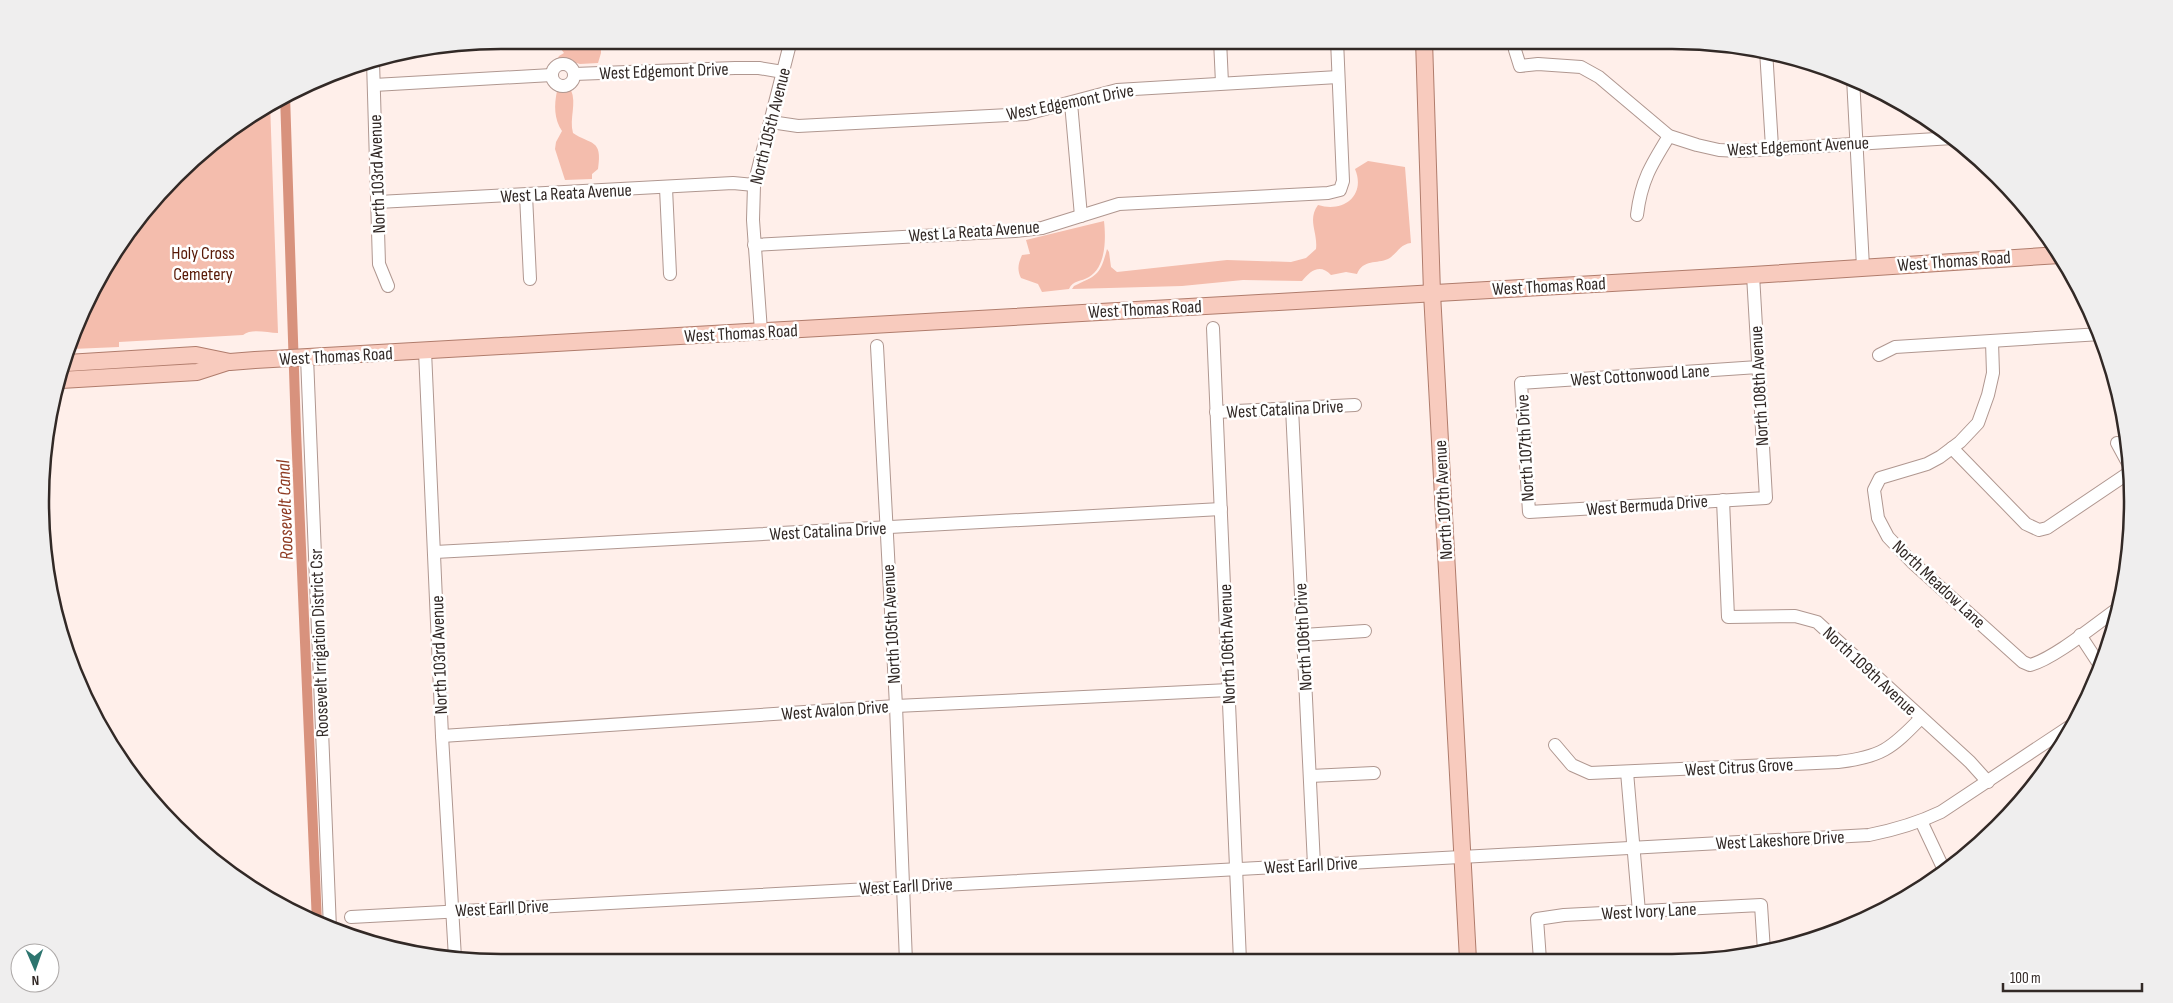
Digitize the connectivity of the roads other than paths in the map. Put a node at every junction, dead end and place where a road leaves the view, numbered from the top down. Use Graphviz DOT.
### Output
graph roads {
  1 [pos="789,49"];
  2 [pos="1220,49"];
  3 [pos="1337,49"];
  4 [pos="1424,49"];
  5 [pos="1515,49"];
  6 [pos="1767,59"];
  7 [pos="373,67"];
  8 [pos="783,72"];
  9 [pos="1338,77"];
  10 [pos="1222,83"];
  11 [pos="374,85"];
  12 [pos="1854,87"];
  13 [pos="1070,103"];
  14 [pos="772,122"];
  15 [pos="1669,136"];
  16 [pos="1942,139"];
  17 [pos="1857,143"];
  18 [pos="1772,148"];
  19 [pos="754,185"];
  20 [pos="666,188"];
  21 [pos="526,195"];
  22 [pos="378,202"];
  23 [pos="1637,215"];
  24 [pos="1081,216"];
  25 [pos="754,245"];
  26 [pos="2051,255"];
  27 [pos="1863,267"];
  28 [pos="670,274"];
  29 [pos="1753,275"];
  30 [pos="530,279"];
  31 [pos="388,286"];
  32 [pos="1432,293"];
  33 [pos="1213,328"];
  34 [pos="761,332"];
  35 [pos="2092,335"];
  36 [pos="1992,342"];
  37 [pos="877,346"];
  38 [pos="425,351"];
  39 [pos="1879,355"];
  40 [pos="307,357"];
  41 [pos="230,362"];
  42 [pos="71,363"];
  43 [pos="1758,367"];
  44 [pos="65,380"];
  45 [pos="1521,383"];
  46 [pos="1354,405"];
  47 [pos="1292,408"];
  48 [pos="1216,412"];
  49 [pos="2117,443"];
  50 [pos="1952,448"];
  51 [pos="2121,450"];
  52 [pos="2123,477"];
  53 [pos="1766,498"];
  54 [pos="1723,500"];
  55 [pos="1221,509"];
  56 [pos="1529,512"];
  57 [pos="886,528"];
  58 [pos="435,552"];
  59 [pos="2110,614"];
  60 [pos="1365,631"];
  61 [pos="1303,634"];
  62 [pos="2080,635"];
  63 [pos="2096,659"];
  64 [pos="1229,690"];
  65 [pos="896,706"];
  66 [pos="1921,718"];
  67 [pos="2061,732"];
  68 [pos="442,736"];
  69 [pos="1555,745"];
  70 [pos="1627,772"];
  71 [pos="1374,773"];
  72 [pos="1310,776"];
  73 [pos="1988,782"];
  74 [pos="1921,821"];
  75 [pos="1633,848"];
  76 [pos="1462,857"];
  77 [pos="1314,865"];
  78 [pos="1942,865"];
  79 [pos="1237,868"];
  80 [pos="902,887"];
  81 [pos="453,911"];
  82 [pos="1639,912"];
  83 [pos="351,917"];
  84 [pos="330,921"];
  85 [pos="1764,945"];
  86 [pos="455,951"];
  87 [pos="906,954"];
  88 [pos="1240,954"];
  89 [pos="1468,954"];
  90 [pos="1540,954"];
  1 -- 8 [label="street, North 105th Avenue"];
  2 -- 10 [label="street"];
  3 -- 9 [label="street"];
  4 -- 32 [label="main road, North 107th Avenue"];
  5 -- 15 [label="street, West Edgemont Avenue"];
  6 -- 18 [label="street"];
  7 -- 11 [label="street, North 103rd Avenue"];
  8 -- 11 [label="street, West Edgemont Drive"];
  8 -- 14 [label="street, North 105th Avenue"];
  9 -- 10 [label="street, West Edgemont Drive"];
  9 -- 24 [label="street, West La Reata Avenue"];
  10 -- 13 [label="street, West Edgemont Drive"];
  11 -- 22 [label="street, North 103rd Avenue"];
  12 -- 17 [label="street"];
  13 -- 14 [label="street, West Edgemont Drive"];
  13 -- 24 [label="street"];
  14 -- 19 [label="street, North 105th Avenue"];
  15 -- 18 [label="street, West Edgemont Avenue"];
  15 -- 23 [label="street"];
  16 -- 17 [label="street, West Edgemont Avenue"];
  17 -- 18 [label="street, West Edgemont Avenue"];
  17 -- 27 [label="street"];
  19 -- 20 [label="street, West La Reata Avenue"];
  19 -- 25 [label="street, North 105th Avenue"];
  20 -- 21 [label="street, West La Reata Avenue"];
  20 -- 28 [label="street"];
  21 -- 22 [label="street, West La Reata Avenue"];
  21 -- 30 [label="street"];
  22 -- 31 [label="street, North 103rd Avenue"];
  24 -- 25 [label="street, West La Reata Avenue"];
  25 -- 34 [label="street, North 105th Avenue"];
  26 -- 27 [label="main road, West Thomas Road"];
  27 -- 29 [label="main road, West Thomas Road"];
  29 -- 32 [label="main road, West Thomas Road"];
  29 -- 43 [label="street, North 108th Avenue"];
  32 -- 34 [label="main road, West Thomas Road"];
  32 -- 76 [label="main road, North 107th Avenue"];
  33 -- 48 [label="street, North 106th Avenue"];
  34 -- 38 [label="main road, West Thomas Road"];
  35 -- 36 [label="street"];
  36 -- 39 [label="street"];
  36 -- 50 [label="street, North Meadow Lane"];
  37 -- 57 [label="street, North 105th Avenue"];
  38 -- 40 [label="main road, West Thomas Road"];
  38 -- 58 [label="street, North 103rd Avenue"];
  40 -- 41 [label="main road, West Thomas Road"];
  40 -- 84 [label="street, Roosevelt Irrigation District Csr"];
  41 -- 42 [label="main road, West Thomas Road"];
  41 -- 44 [label="main road, West Thomas Road"];
  43 -- 45 [label="street, West Cottonwood Lane"];
  43 -- 53 [label="street, North 108th Avenue"];
  45 -- 56 [label="street, North 107th Drive"];
  46 -- 47 [label="street, West Catalina Drive"];
  47 -- 48 [label="street, West Catalina Drive"];
  47 -- 61 [label="street, North 106th Drive"];
  48 -- 55 [label="street, North 106th Avenue"];
  49 -- 51 [label="street"];
  50 -- 52 [label="street"];
  50 -- 62 [label="street, North Meadow Lane"];
  53 -- 54 [label="street, West Bermuda Drive"];
  54 -- 56 [label="street, West Bermuda Drive"];
  54 -- 66 [label="street, North 109th Avenue"];
  55 -- 57 [label="street, West Catalina Drive"];
  55 -- 64 [label="street, North 106th Avenue"];
  57 -- 58 [label="street, West Catalina Drive"];
  57 -- 65 [label="street, North 105th Avenue"];
  58 -- 68 [label="street, North 103rd Avenue"];
  59 -- 62 [label="street"];
  60 -- 61 [label="street"];
  61 -- 72 [label="street, North 106th Drive"];
  62 -- 63 [label="street"];
  64 -- 65 [label="street, West Avalon Drive"];
  64 -- 79 [label="street, North 106th Avenue"];
  65 -- 68 [label="street, West Avalon Drive"];
  65 -- 80 [label="street, North 105th Avenue"];
  66 -- 70 [label="street, West Citrus Grove"];
  66 -- 73 [label="street, North 109th Avenue"];
  67 -- 73 [label="street, West Lakeshore Drive"];
  68 -- 81 [label="street, North 103rd Avenue"];
  69 -- 70 [label="street, West Citrus Grove"];
  70 -- 75 [label="street"];
  71 -- 72 [label="street"];
  72 -- 77 [label="street, North 106th Drive"];
  73 -- 74 [label="street, West Lakeshore Drive"];
  74 -- 75 [label="street, West Lakeshore Drive"];
  74 -- 78 [label="street"];
  75 -- 76 [label="street, West Lakeshore Drive"];
  75 -- 82 [label="street"];
  76 -- 77 [label="street, West Earll Drive"];
  76 -- 89 [label="main road, North 107th Avenue"];
  77 -- 79 [label="street, West Earll Drive"];
  79 -- 80 [label="street, West Earll Drive"];
  79 -- 88 [label="street, North 106th Avenue"];
  80 -- 81 [label="street, West Earll Drive"];
  80 -- 87 [label="street, North 105th Avenue"];
  81 -- 83 [label="street, West Earll Drive"];
  81 -- 86 [label="street, North 103rd Avenue"];
  82 -- 85 [label="street, West Ivory Lane"];
  82 -- 90 [label="street, West Ivory Lane"];
}
